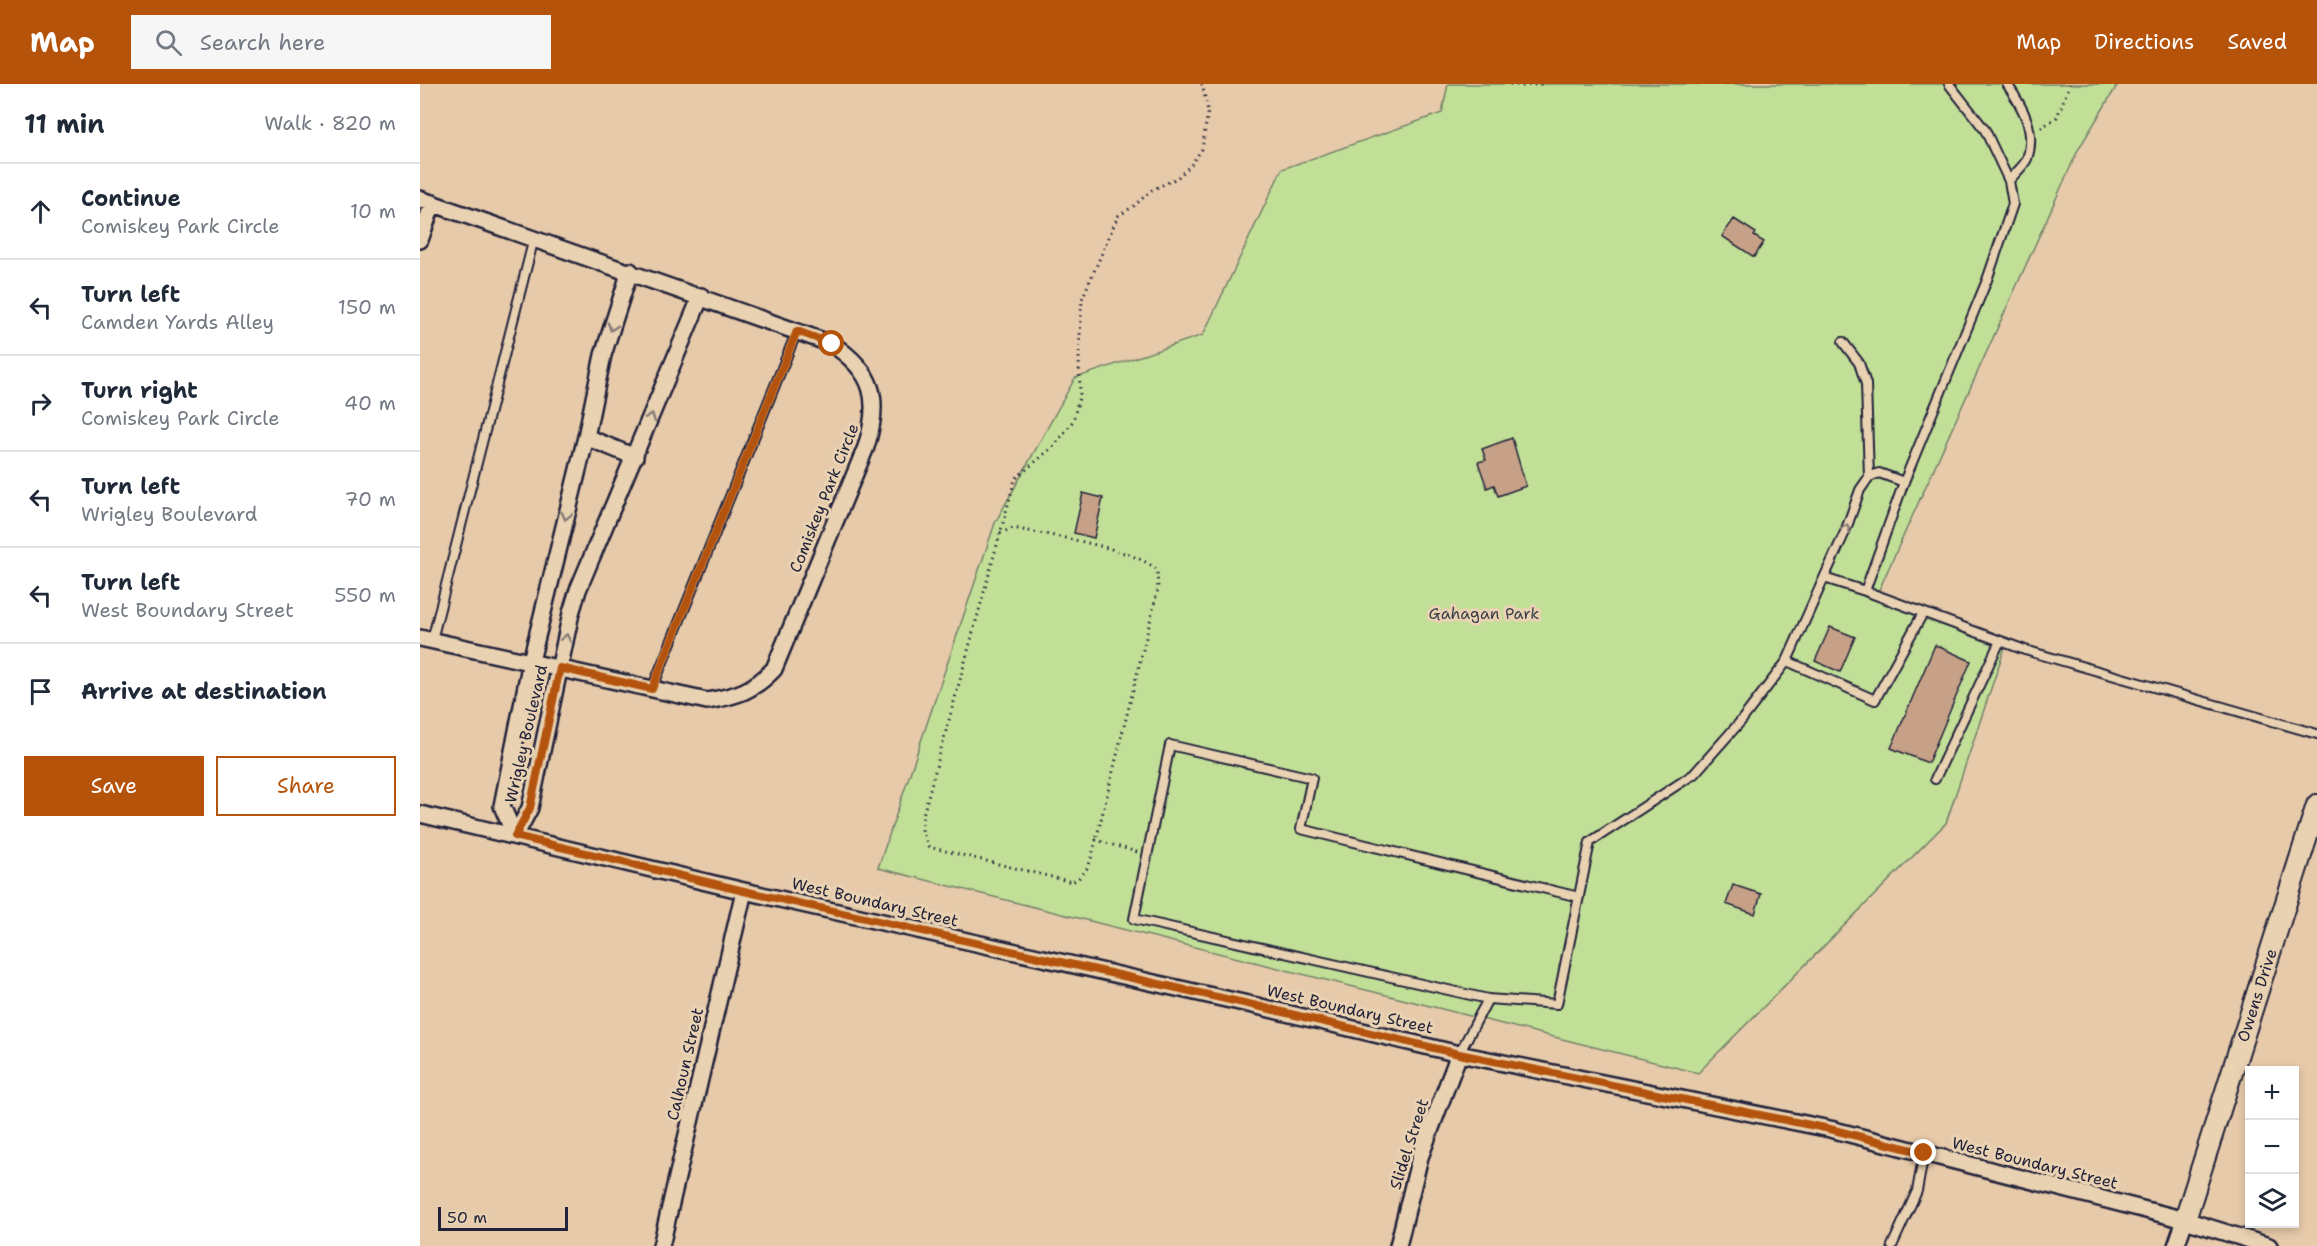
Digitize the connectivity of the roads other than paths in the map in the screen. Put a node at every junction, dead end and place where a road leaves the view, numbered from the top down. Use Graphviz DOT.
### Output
graph roads {
  1 [pos="1949,84"];
  2 [pos="2007,84"];
  3 [pos="2008,181"];
  4 [pos="427,201"];
  5 [pos="534,238"];
  6 [pos="420,240"];
  7 [pos="630,271"];
  8 [pos="701,296"];
  9 [pos="797,331"];
  10 [pos="1843,342"];
  11 [pos="586,437"];
  12 [pos="635,458"];
  13 [pos="1869,477"];
  14 [pos="1904,482"];
  15 [pos="1824,578"];
  16 [pos="1865,591"];
  17 [pos="1923,614"];
  18 [pos="426,639"];
  19 [pos="2000,641"];
  20 [pos="1787,661"];
  21 [pos="531,662"];
  22 [pos="560,668"];
  23 [pos="652,689"];
  24 [pos="2317,734"];
  25 [pos="1935,779"];
  26 [pos="2317,805"];
  27 [pos="420,814"];
  28 [pos="515,836"];
  29 [pos="744,891"];
  30 [pos="1579,897"];
  31 [pos="1488,999"];
  32 [pos="1459,1054"];
  33 [pos="1924,1153"];
  34 [pos="2185,1220"];
  35 [pos="661,1246"];
  36 [pos="1398,1246"];
  37 [pos="1892,1246"];
  38 [pos="2176,1246"];
  39 [pos="2269,1246"];
  1 -- 3 [label="lane"];
  2 -- 3 [label="lane"];
  3 -- 14 [label="lane"];
  4 -- 5 [label="street, Comiskey Park Circle"];
  4 -- 6 [label="street"];
  5 -- 7 [label="street, Comiskey Park Circle"];
  5 -- 18 [label="lane"];
  7 -- 8 [label="street, Comiskey Park Circle"];
  7 -- 11 [label="street, Wrigley Boulevard, one-way"];
  8 -- 9 [label="street, Comiskey Park Circle"];
  12 -- 8 [label="street, Wrigley Boulevard, one-way"];
  9 -- 23 [label="lane"];
  9 -- 23 [label="street, Comiskey Park Circle"];
  10 -- 13 [label="lane"];
  11 -- 12 [label="street"];
  11 -- 21 [label="street, Wrigley Boulevard, one-way"];
  22 -- 12 [label="street, Wrigley Boulevard, one-way"];
  13 -- 14 [label="lane"];
  15 -- 13 [label="lane, one-way"];
  14 -- 16 [label="lane"];
  15 -- 16 [label="lane"];
  15 -- 20 [label="lane"];
  16 -- 17 [label="lane"];
  17 -- 19 [label="lane"];
  17 -- 20 [label="lane"];
  18 -- 21 [label="street, Comiskey Park Circle"];
  19 -- 24 [label="lane"];
  19 -- 25 [label="lane"];
  20 -- 30 [label="lane"];
  21 -- 22 [label="street, Comiskey Park Circle"];
  21 -- 28 [label="street, Wrigley Boulevard"];
  22 -- 23 [label="street, Comiskey Park Circle"];
  22 -- 28 [label="street, Wrigley Boulevard"];
  26 -- 34 [label="street, Owens Drive"];
  27 -- 28 [label="street, West Boundary Street"];
  28 -- 29 [label="street, West Boundary Street"];
  29 -- 32 [label="street, West Boundary Street"];
  29 -- 35 [label="street, Calhoun Street"];
  30 -- 31 [label="lane"];
  30 -- 31 [label="lane"];
  31 -- 32 [label="lane"];
  32 -- 33 [label="street, West Boundary Street"];
  32 -- 36 [label="street, Slidel Street"];
  33 -- 34 [label="street, West Boundary Street"];
  33 -- 37 [label="lane"];
  34 -- 38 [label="street"];
  34 -- 39 [label="street, West Boundary Street"];
}
